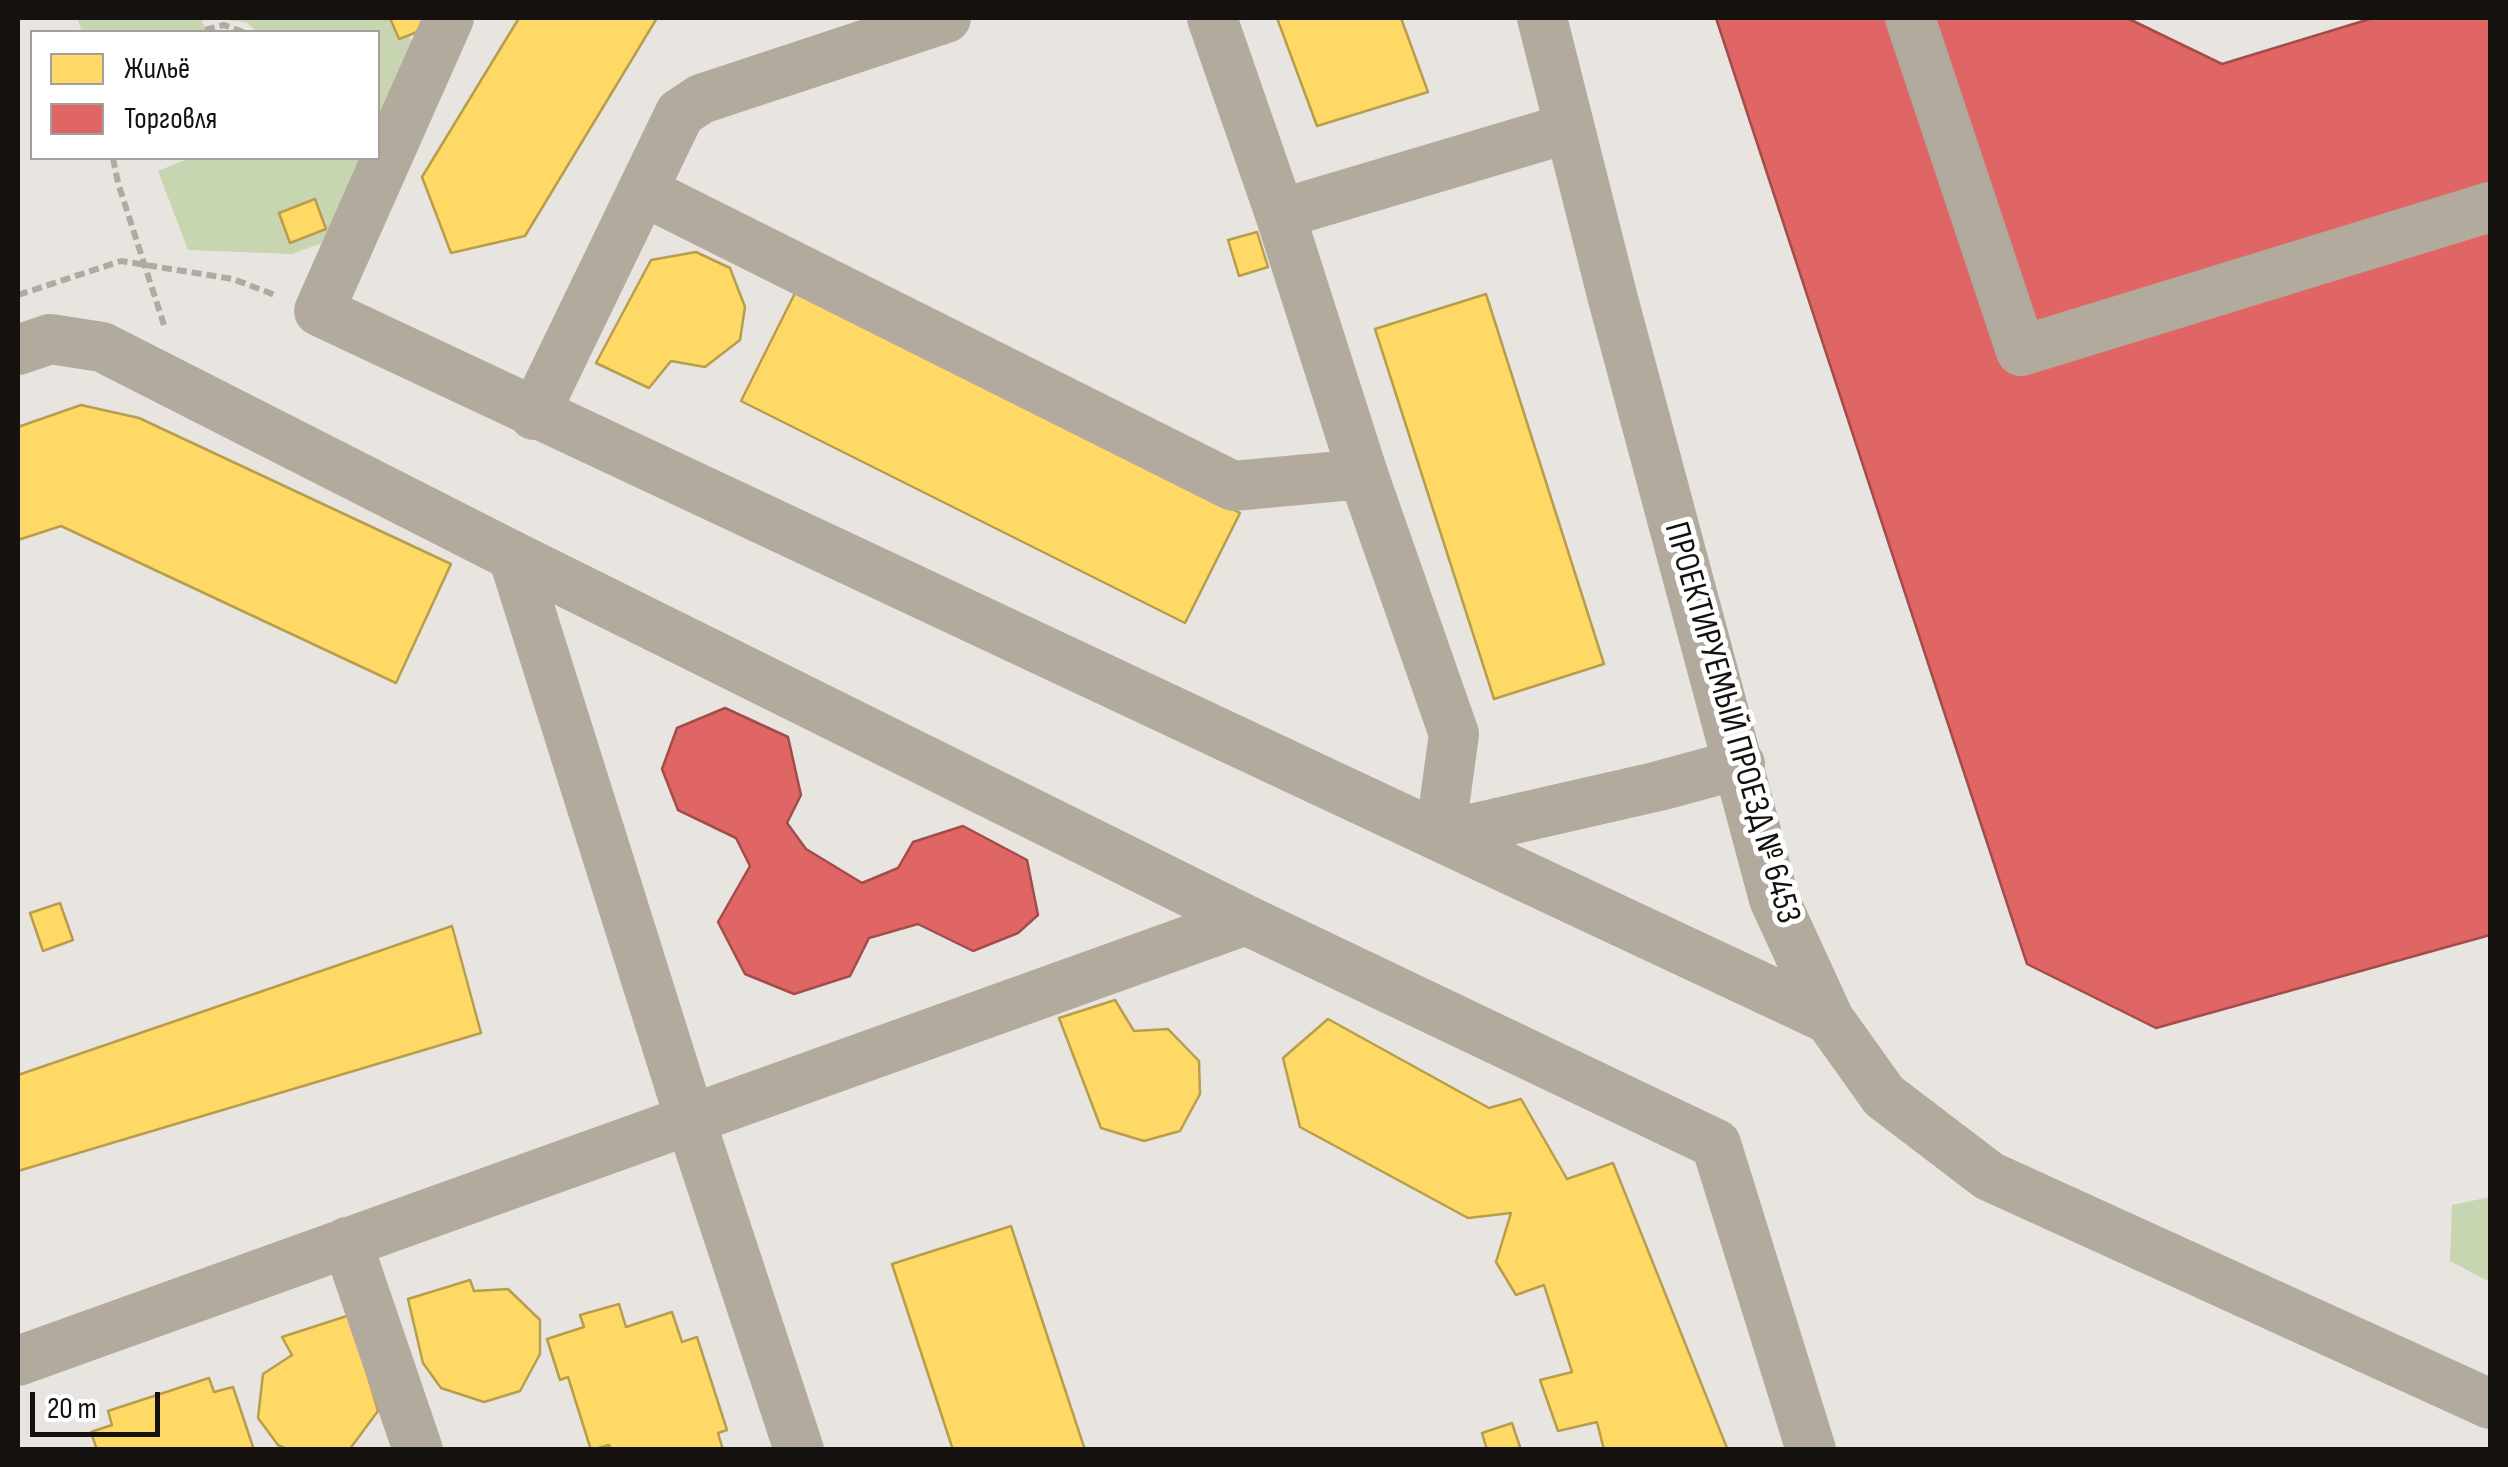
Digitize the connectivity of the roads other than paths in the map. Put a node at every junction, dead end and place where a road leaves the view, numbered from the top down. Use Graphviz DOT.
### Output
graph roads {
  1 [pos="450,18"];
  2 [pos="946,18"];
  3 [pos="1212,18"];
  4 [pos="1542,18"];
  5 [pos="1910,18"];
  6 [pos="1570,128"];
  7 [pos="643,190"];
  8 [pos="2490,207"];
  9 [pos="1280,214"];
  10 [pos="18,350"];
  11 [pos="534,415"];
  12 [pos="1364,474"];
  13 [pos="513,556"];
  14 [pos="1740,764"];
  15 [pos="1440,836"];
  16 [pos="1246,920"];
  17 [pos="1829,1019"];
  18 [pos="690,1119"];
  19 [pos="347,1242"];
  20 [pos="18,1361"];
  21 [pos="2490,1404"];
  22 [pos="418,1450"];
  23 [pos="799,1450"];
  24 [pos="1812,1450"];
  1 -- 11 [label="street"];
  2 -- 7 [label="street"];
  3 -- 9 [label="street"];
  4 -- 6 [label="street, ПРОЕКТИРУЕМЫЙ ПРОЕЗД № 6453"];
  5 -- 8 [label="street"];
  6 -- 9 [label="street"];
  6 -- 14 [label="street, ПРОЕКТИРУЕМЫЙ ПРОЕЗД № 6453"];
  7 -- 11 [label="street"];
  7 -- 12 [label="street"];
  9 -- 12 [label="street"];
  10 -- 13 [label="street"];
  11 -- 15 [label="street"];
  12 -- 15 [label="street"];
  13 -- 16 [label="street"];
  13 -- 18 [label="street"];
  14 -- 15 [label="street"];
  14 -- 17 [label="street, ПРОЕКТИРУЕМЫЙ ПРОЕЗД № 6453"];
  15 -- 17 [label="street"];
  16 -- 18 [label="street"];
  16 -- 24 [label="street"];
  17 -- 21 [label="street, ПРОЕКТИРУЕМЫЙ ПРОЕЗД № 6453"];
  18 -- 19 [label="street"];
  18 -- 23 [label="street"];
  19 -- 20 [label="street"];
  19 -- 22 [label="street"];
}
